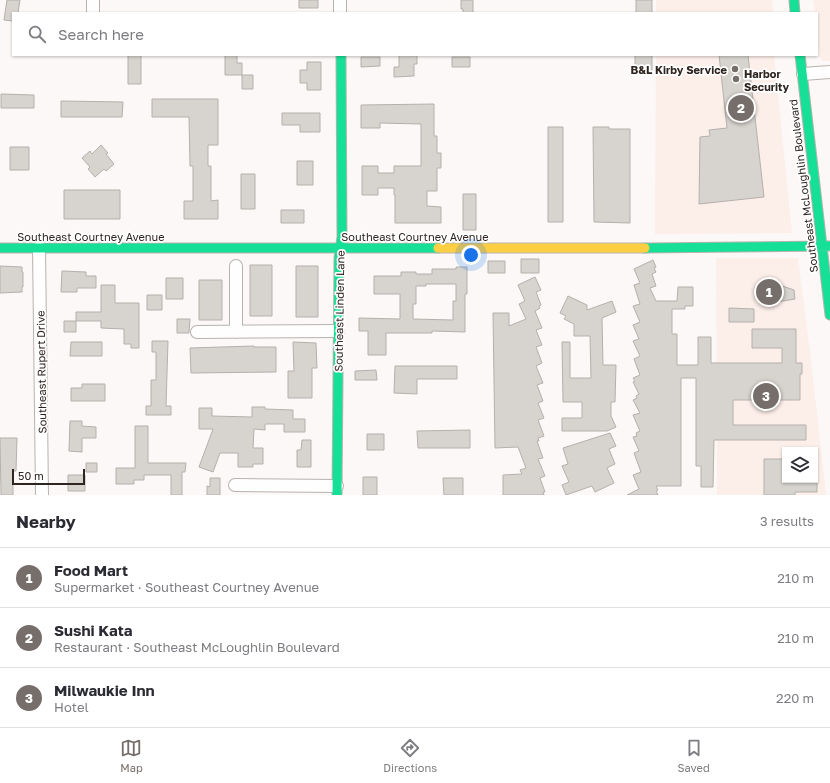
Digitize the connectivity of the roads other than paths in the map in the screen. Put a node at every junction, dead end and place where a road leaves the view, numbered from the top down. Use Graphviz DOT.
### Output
graph roads {
  1 [pos="93,0"];
  2 [pos="340,0"];
  3 [pos="794,0"];
  4 [pos="93,12"];
  5 [pos="340,12"];
  6 [pos="796,12"];
  7 [pos="341,56"];
  8 [pos="800,56"];
  9 [pos="830,72"];
  10 [pos="802,74"];
  11 [pos="826,246"];
  12 [pos="0,248"];
  13 [pos="39,248"];
  14 [pos="340,248"];
  15 [pos="236,266"];
  16 [pos="830,315"];
  17 [pos="338,331"];
  18 [pos="197,332"];
  19 [pos="236,332"];
  20 [pos="235,484"];
  21 [pos="337,490"];
  22 [pos="42,495"];
  1 -- 4 [label="street"];
  2 -- 5 [label="street"];
  3 -- 6 [label="street"];
  7 -- 14 [label="street, Southeast Linden Lane"];
  8 -- 10 [label="street, Southeast McLoughlin Boulevard"];
  9 -- 10 [label="street"];
  10 -- 11 [label="street, Southeast McLoughlin Boulevard"];
  11 -- 14 [label="street, Southeast Courtney Avenue"];
  11 -- 16 [label="street, Southeast McLoughlin Boulevard"];
  12 -- 13 [label="street, Southeast Courtney Avenue"];
  13 -- 14 [label="street, Southeast Courtney Avenue"];
  13 -- 22 [label="street, Southeast Rupert Drive"];
  14 -- 17 [label="street, Southeast Linden Lane"];
  15 -- 19 [label="street"];
  17 -- 19 [label="street"];
  17 -- 21 [label="street, Southeast Linden Lane"];
  18 -- 19 [label="street"];
  20 -- 21 [label="street"];
}
